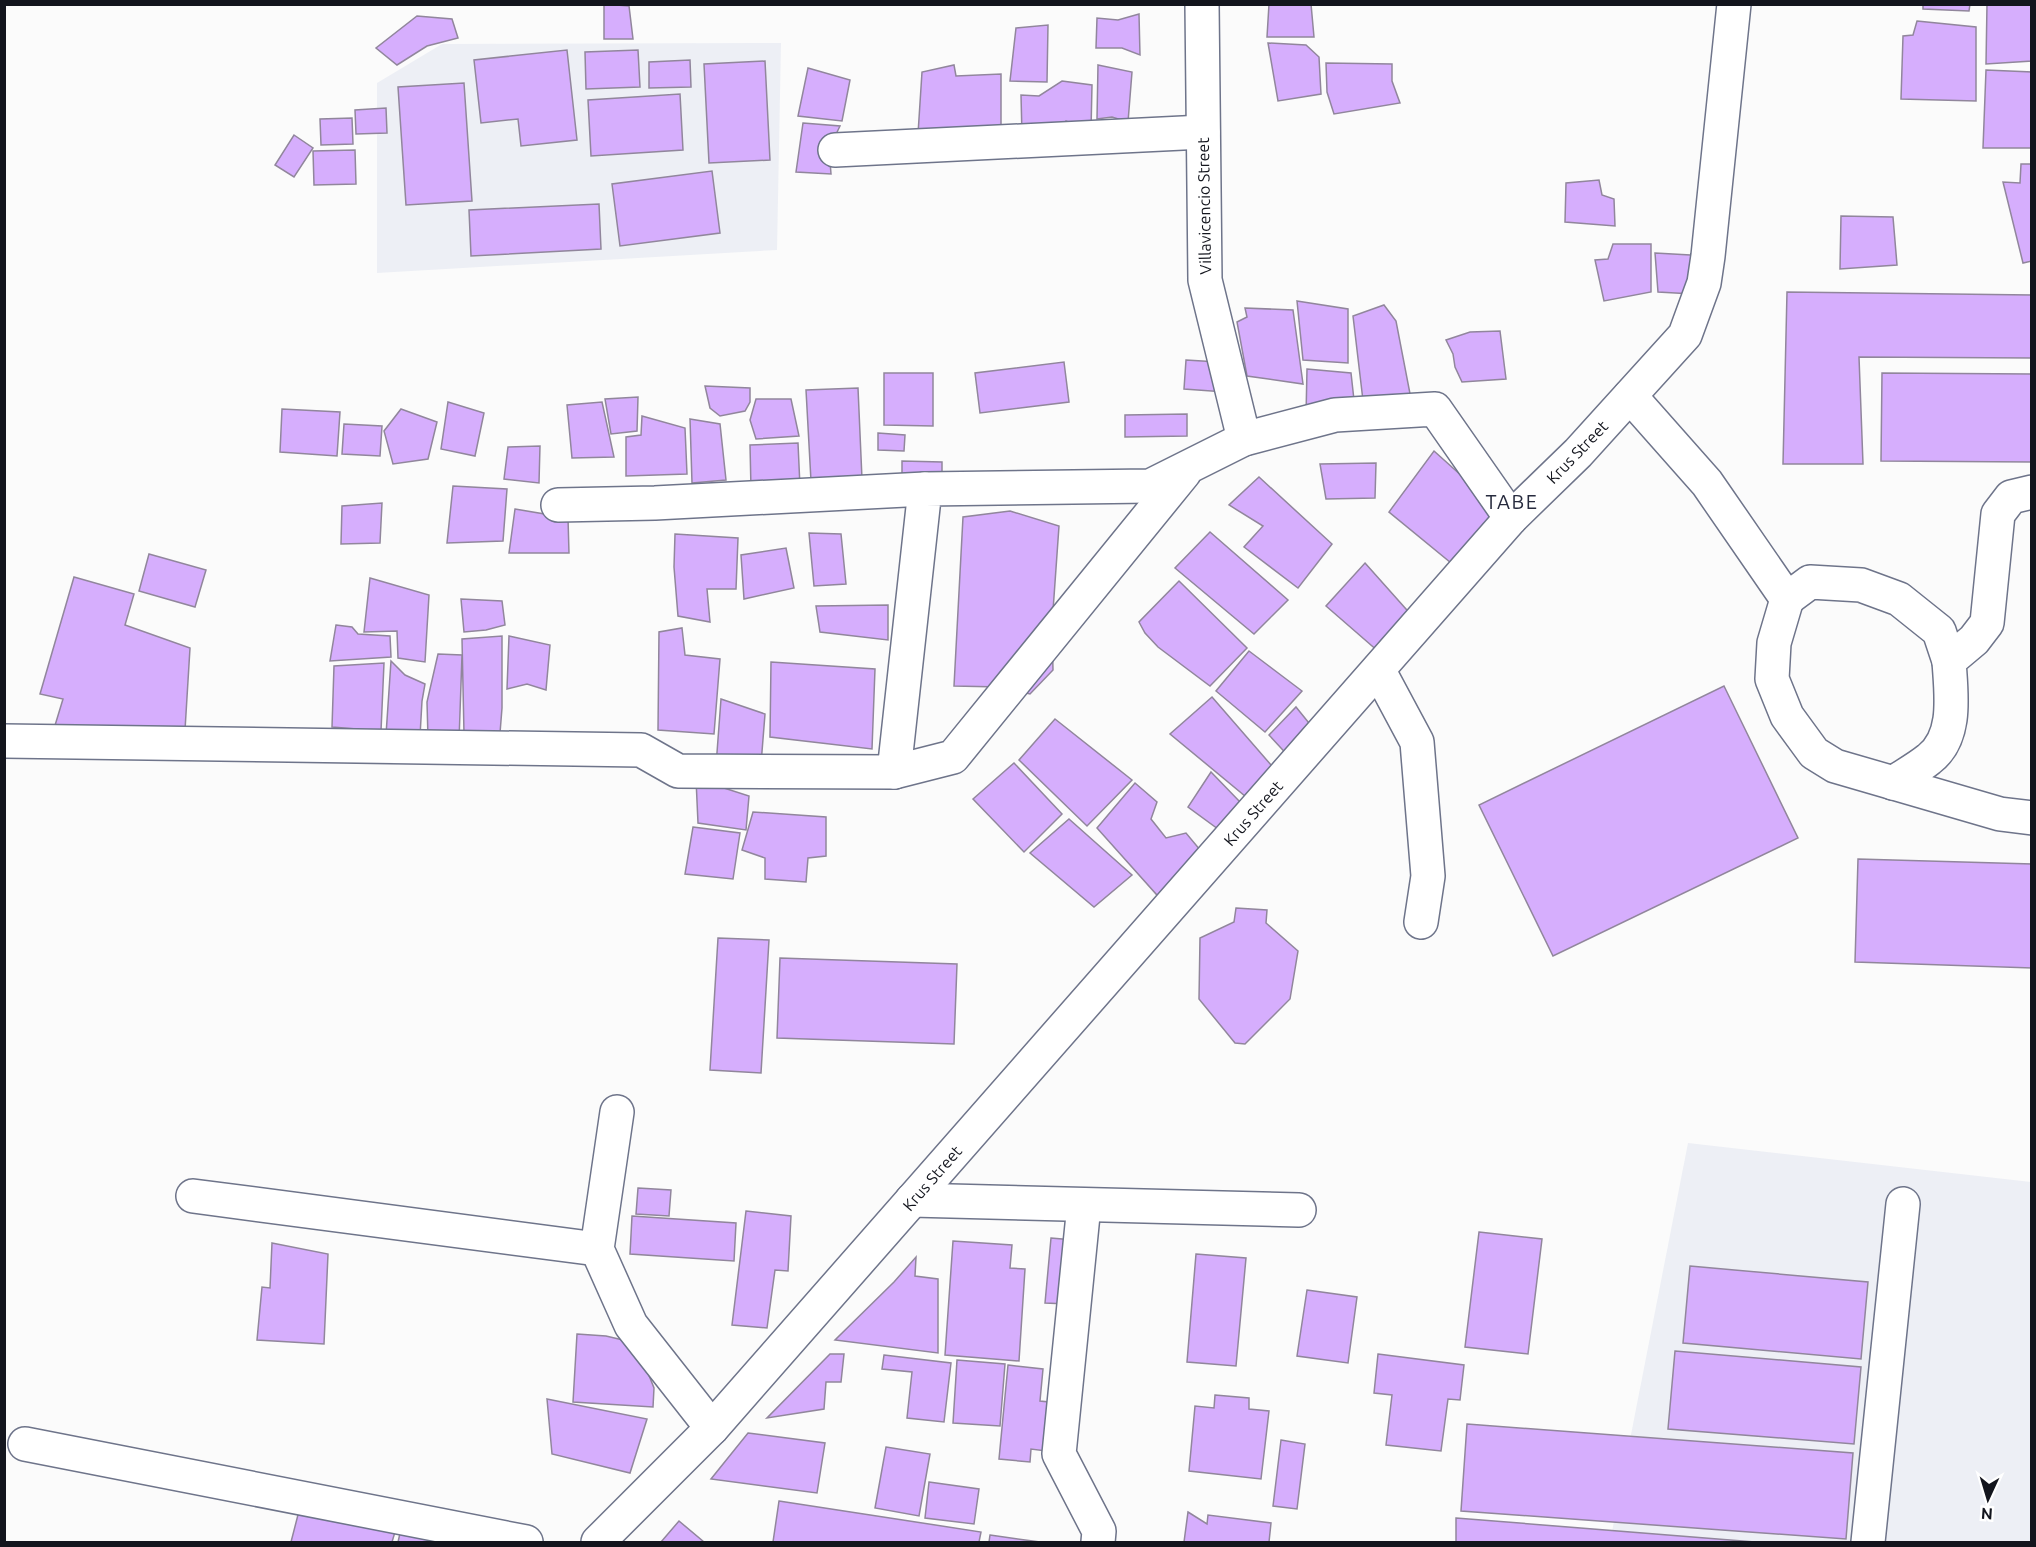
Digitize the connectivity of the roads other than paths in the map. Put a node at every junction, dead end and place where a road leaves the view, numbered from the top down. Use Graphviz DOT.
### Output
graph roads {
  1 [pos="1202,4"];
  2 [pos="1734,4"];
  3 [pos="1203,132"];
  4 [pos="835,150"];
  5 [pos="1630,396"];
  6 [pos="1244,439"];
  7 [pos="1189,467"];
  8 [pos="925,489"];
  9 [pos="2031,492"];
  10 [pos="558,505"];
  11 [pos="1511,518"];
  12 [pos="1787,599"];
  13 [pos="1949,661"];
  14 [pos="1378,671"];
  15 [pos="4,741"];
  16 [pos="1931,758"];
  17 [pos="894,772"];
  18 [pos="1893,783"];
  19 [pos="1963,803"];
  20 [pos="2031,818"];
  21 [pos="1421,922"];
  22 [pos="617,1112"];
  23 [pos="193,1196"];
  24 [pos="912,1200"];
  25 [pos="1903,1204"];
  26 [pos="1084,1205"];
  27 [pos="1299,1210"];
  28 [pos="597,1249"];
  29 [pos="712,1428"];
  30 [pos="25,1444"];
  31 [pos="526,1542"];
  32 [pos="598,1542"];
  33 [pos="1098,1542"];
  34 [pos="1868,1542"];
  1 -- 3 [label="street, Villavicencio Street"];
  2 -- 5 [label="street, Krus Street"];
  3 -- 4 [label="street"];
  3 -- 6 [label="street, Villavicencio Street"];
  5 -- 11 [label="street, Krus Street"];
  5 -- 12 [label="street"];
  6 -- 7 [label="street"];
  6 -- 11 [label="street"];
  7 -- 8 [label="street"];
  7 -- 17 [label="street"];
  8 -- 10 [label="street"];
  8 -- 17 [label="street"];
  9 -- 13 [label="street"];
  11 -- 14 [label="street, Krus Street"];
  12 -- 13 [label="street"];
  12 -- 18 [label="street"];
  13 -- 16 [label="street"];
  14 -- 21 [label="street"];
  14 -- 24 [label="street, Krus Street"];
  15 -- 17 [label="street"];
  16 -- 18 [label="street"];
  16 -- 19 [label="street"];
  18 -- 19 [label="street"];
  19 -- 20 [label="street"];
  22 -- 28 [label="street"];
  23 -- 28 [label="street"];
  24 -- 26 [label="street"];
  24 -- 29 [label="street, Krus Street"];
  25 -- 34 [label="street"];
  26 -- 27 [label="street"];
  26 -- 33 [label="street"];
  28 -- 29 [label="street"];
  29 -- 32 [label="street, Krus Street"];
  30 -- 31 [label="street"];
}
